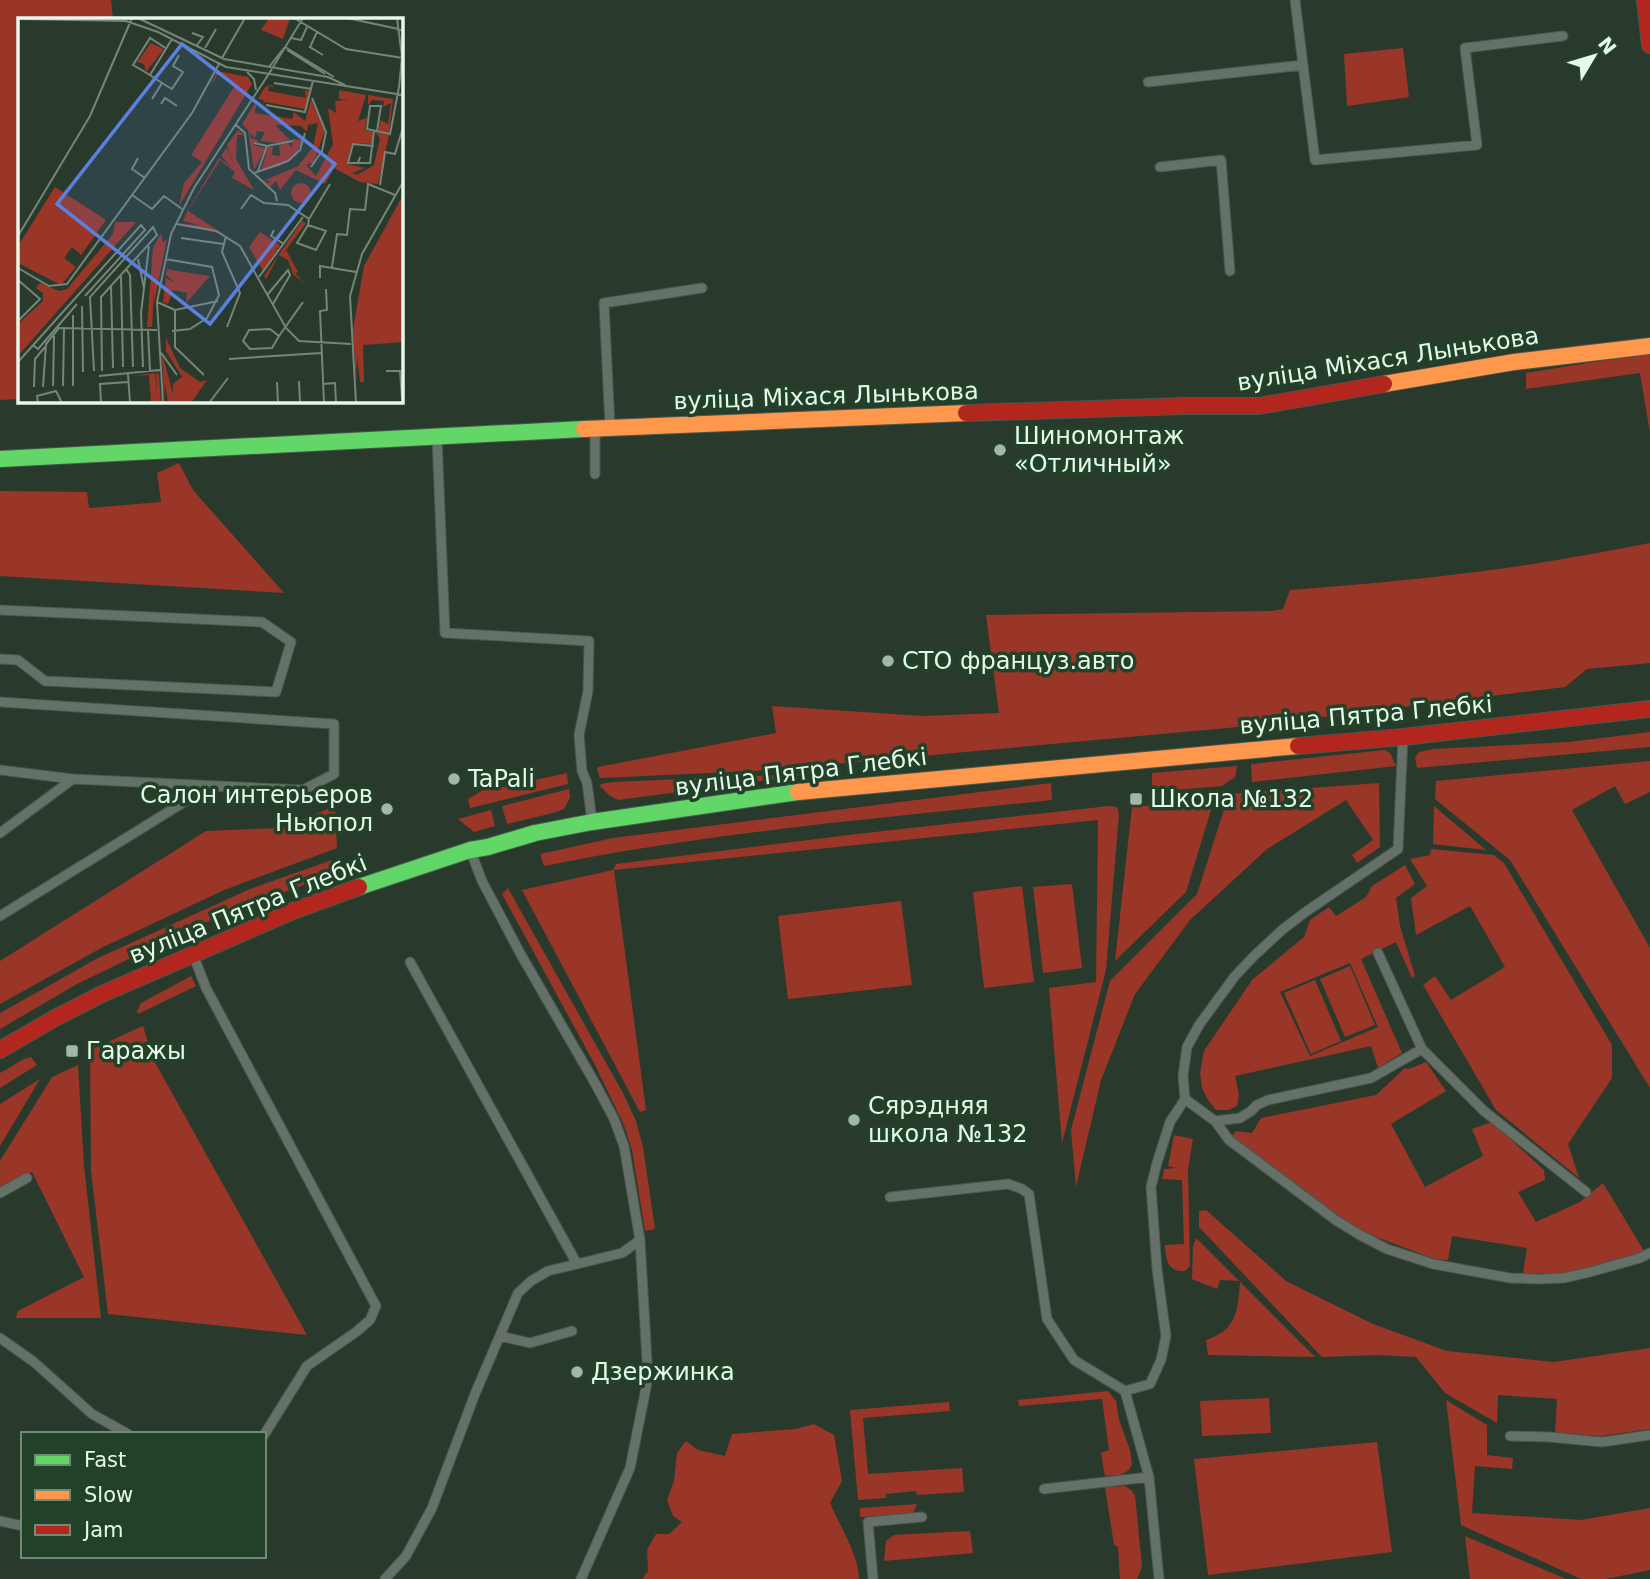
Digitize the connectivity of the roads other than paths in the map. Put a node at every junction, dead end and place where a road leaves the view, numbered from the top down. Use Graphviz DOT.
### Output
graph roads {
  1 [pos="1295,0"];
  2 [pos="1645,0"];
  3 [pos="1563,36"];
  4 [pos="1650,45"];
  5 [pos="1303,65"];
  6 [pos="1148,82"];
  7 [pos="1160,167"];
  8 [pos="1230,271"];
  9 [pos="702,288"];
  10 [pos="1650,346"];
  11 [pos="603,429"];
  12 [pos="437,436"];
  13 [pos="0,459"];
  14 [pos="596,474"];
  15 [pos="0,610"];
  16 [pos="0,659"];
  17 [pos="0,702"];
  18 [pos="1650,709"];
  19 [pos="1403,737"];
  20 [pos="0,770"];
  21 [pos="73,779"];
  22 [pos="211,785"];
  23 [pos="592,822"];
  24 [pos="0,833"];
  25 [pos="470,850"];
  26 [pos="0,916"];
  27 [pos="192,953"];
  28 [pos="1378,953"];
  29 [pos="410,962"];
  30 [pos="1422,1049"];
  31 [pos="0,1050"];
  32 [pos="1185,1099"];
  33 [pos="1215,1121"];
  34 [pos="27,1178"];
  35 [pos="1586,1192"];
  36 [pos="0,1193"];
  37 [pos="890,1197"];
  38 [pos="640,1240"];
  39 [pos="1650,1253"];
  40 [pos="577,1264"];
  41 [pos="572,1331"];
  42 [pos="500,1336"];
  43 [pos="0,1338"];
  44 [pos="1125,1391"];
  45 [pos="124,1432"];
  46 [pos="266,1432"];
  47 [pos="1650,1435"];
  48 [pos="1510,1436"];
  49 [pos="1149,1476"];
  50 [pos="1044,1489"];
  51 [pos="922,1517"];
  52 [pos="0,1521"];
  53 [pos="21,1526"];
  54 [pos="385,1579"];
  55 [pos="581,1579"];
  56 [pos="873,1579"];
  57 [pos="1159,1579"];
  1 -- 5 [label="lane"];
  2 -- 4 [label="main road"];
  3 -- 5 [label="lane"];
  5 -- 6 [label="lane"];
  7 -- 8 [label="lane"];
  9 -- 11 [label="lane"];
  10 -- 11 [label="main road, вуліца Міхася Лынькова"];
  11 -- 12 [label="main road, вуліца Міхася Лынькова"];
  11 -- 14 [label="lane"];
  12 -- 13 [label="main road, вуліца Міхася Лынькова"];
  12 -- 23 [label="lane"];
  15 -- 16 [label="lane"];
  17 -- 22 [label="lane"];
  18 -- 19 [label="main road, вуліца Пятра Глебкі"];
  19 -- 23 [label="main road, вуліца Пятра Глебкі"];
  19 -- 32 [label="lane"];
  20 -- 21 [label="lane"];
  21 -- 22 [label="lane"];
  21 -- 24 [label="lane"];
  22 -- 26 [label="lane"];
  23 -- 25 [label="main road, вуліца Пятра Глебкі"];
  25 -- 27 [label="main road, вуліца Пятра Глебкі"];
  25 -- 38 [label="lane"];
  27 -- 31 [label="main road, вуліца Пятра Глебкі"];
  27 -- 46 [label="lane"];
  28 -- 30 [label="lane"];
  29 -- 40 [label="lane"];
  30 -- 33 [label="lane"];
  30 -- 35 [label="lane"];
  32 -- 33 [label="lane"];
  32 -- 44 [label="lane"];
  33 -- 39 [label="lane"];
  34 -- 36 [label="lane"];
  37 -- 44 [label="lane"];
  38 -- 40 [label="lane"];
  38 -- 55 [label="lane"];
  40 -- 42 [label="lane"];
  41 -- 42 [label="lane"];
  42 -- 54 [label="lane"];
  43 -- 45 [label="lane"];
  44 -- 49 [label="lane"];
  47 -- 48 [label="lane"];
  49 -- 50 [label="lane"];
  49 -- 57 [label="lane"];
  51 -- 56 [label="lane"];
  52 -- 53 [label="lane"];
}
